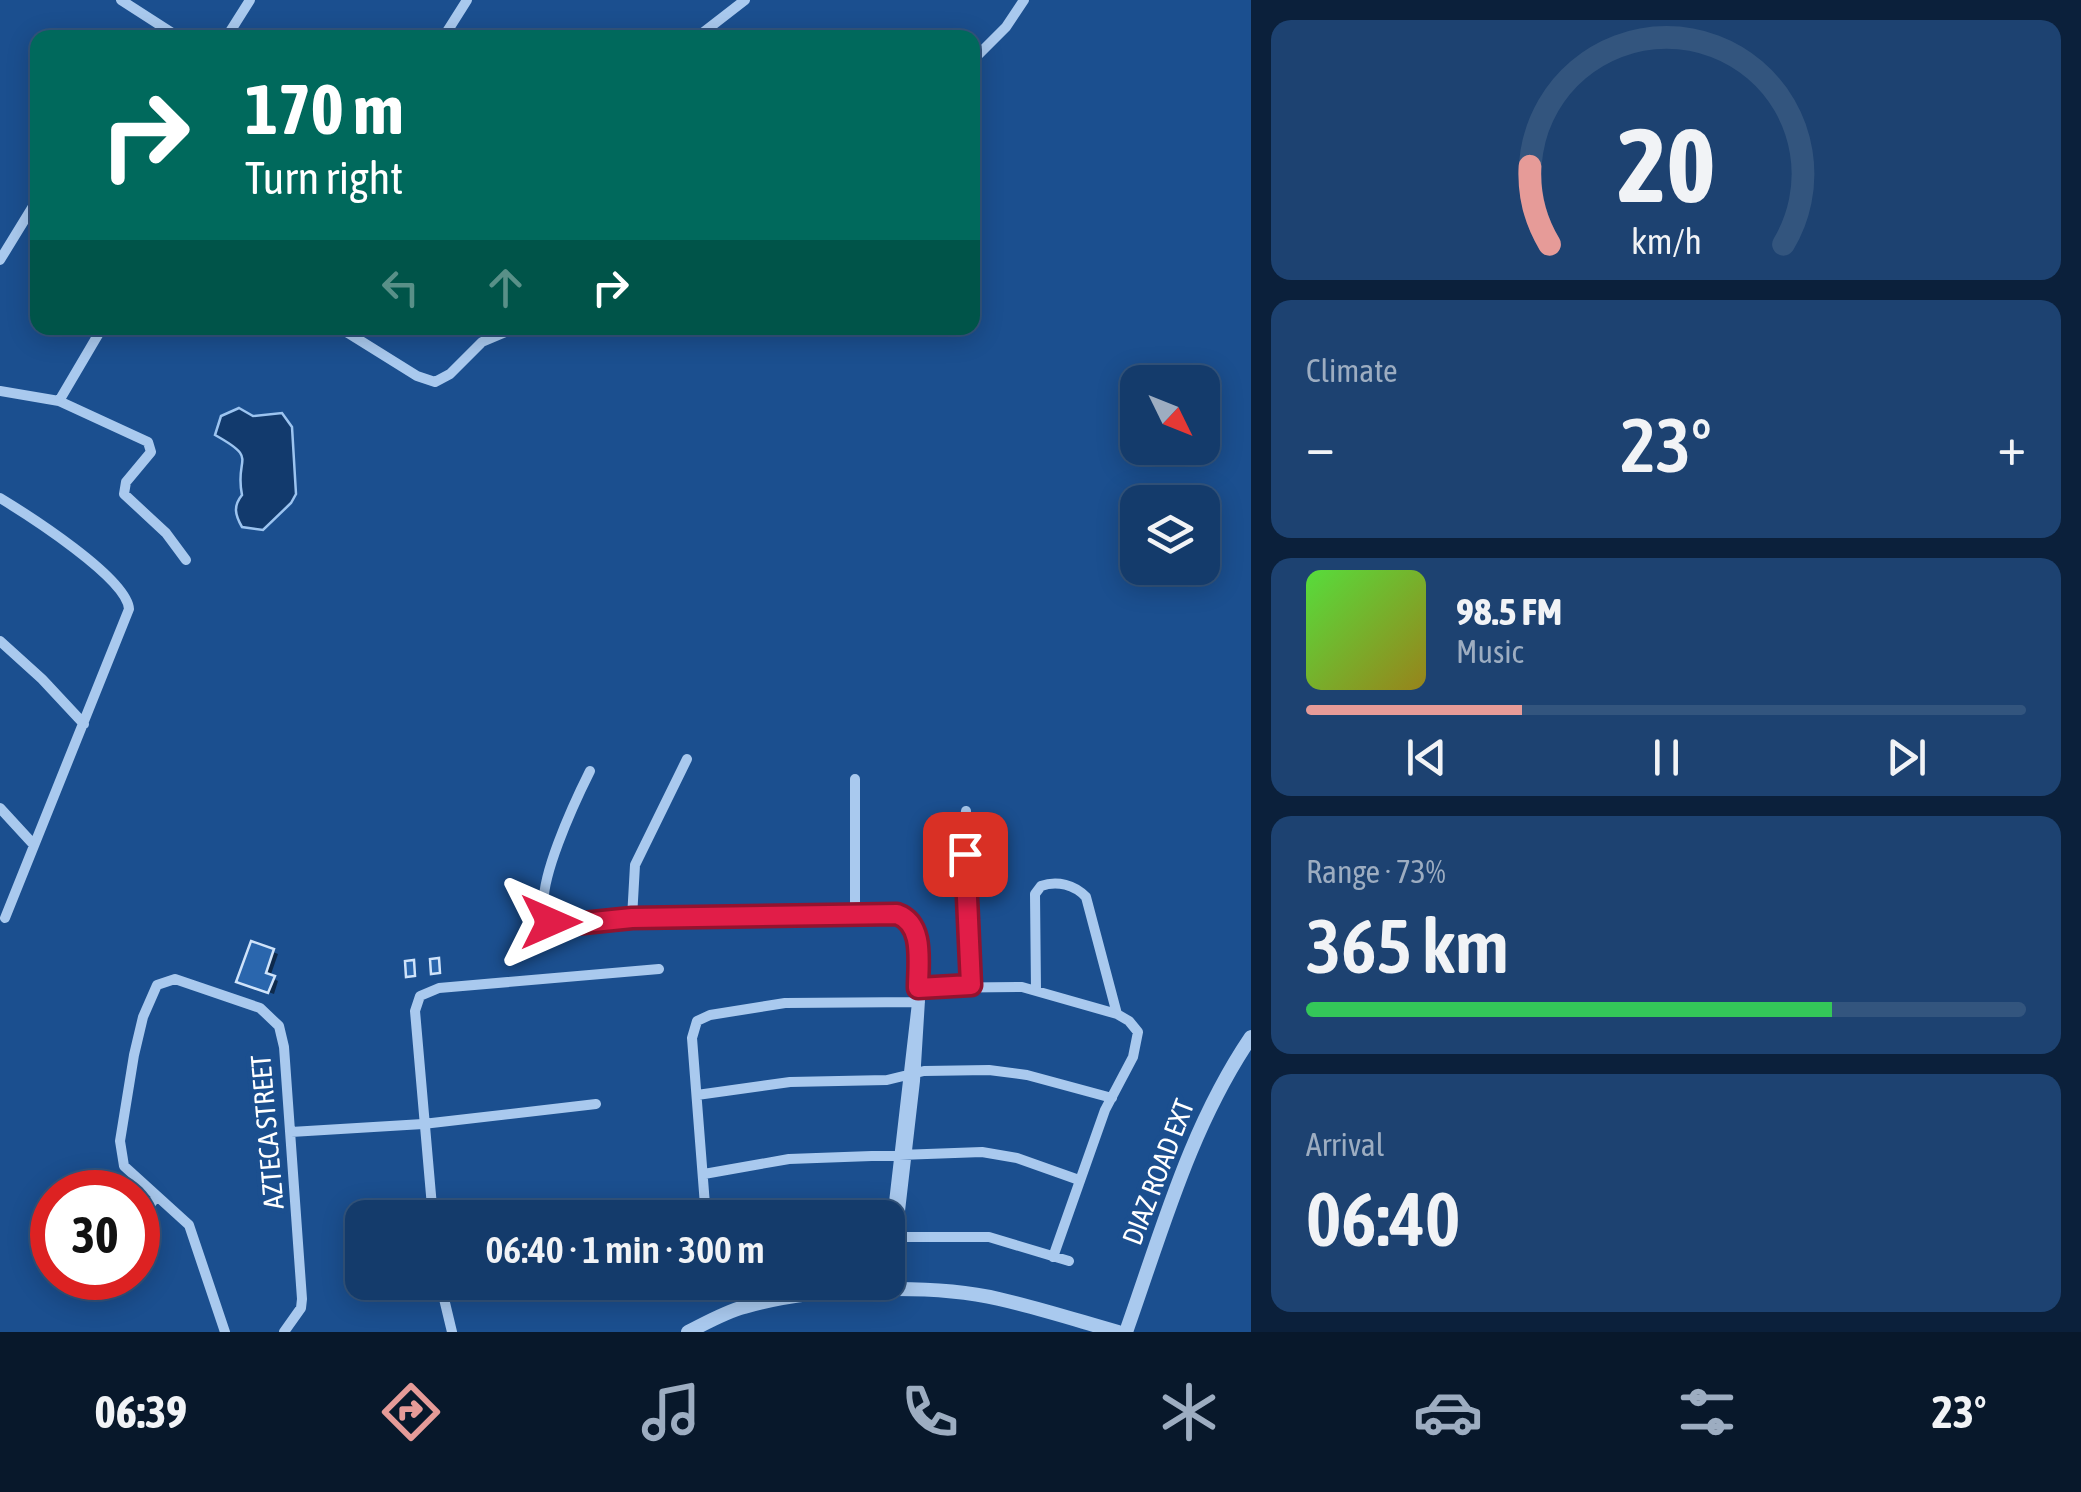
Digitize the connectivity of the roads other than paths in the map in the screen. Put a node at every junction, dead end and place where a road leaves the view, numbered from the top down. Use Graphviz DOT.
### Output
graph roads {
  1 [pos="121,0"];
  2 [pos="250,0"];
  3 [pos="467,0"];
  4 [pos="745,0"];
  5 [pos="1024,0"];
  6 [pos="168,30"];
  7 [pos="231,30"];
  8 [pos="448,30"];
  9 [pos="706,30"];
  10 [pos="980,53"];
  11 [pos="30,211"];
  12 [pos="0,260"];
  13 [pos="98,335"];
  14 [pos="351,335"];
  15 [pos="498,335"];
  16 [pos="0,391"];
  17 [pos="59,401"];
  18 [pos="0,498"];
  19 [pos="186,560"];
  20 [pos="0,641"];
  21 [pos="84,724"];
  22 [pos="687,759"];
  23 [pos="590,771"];
  24 [pos="855,779"];
  25 [pos="0,808"];
  26 [pos="966,811"];
  27 [pos="34,845"];
  28 [pos="855,914"];
  29 [pos="5,918"];
  30 [pos="632,918"];
  31 [pos="659,969"];
  32 [pos="971,985"];
  33 [pos="1036,990"];
  34 [pos="918,996"];
  35 [pos="1117,1014"];
  36 [pos="1251,1038"];
  37 [pos="912,1073"];
  38 [pos="697,1096"];
  39 [pos="1112,1098"];
  40 [pos="596,1104"];
  41 [pos="424,1124"];
  42 [pos="291,1132"];
  43 [pos="903,1156"];
  44 [pos="128,1170"];
  45 [pos="704,1174"];
  46 [pos="1079,1180"];
  47 [pos="160,1199"];
  48 [pos="431,1200"];
  49 [pos="705,1200"];
  50 [pos="896,1200"];
  51 [pos="905,1237"];
  52 [pos="1054,1257"];
  53 [pos="1069,1261"];
  54 [pos="905,1292"];
  55 [pos="444,1300"];
  56 [pos="775,1300"];
  57 [pos="224,1332"];
  58 [pos="284,1332"];
  59 [pos="452,1332"];
  60 [pos="688,1332"];
  61 [pos="1118,1332"];
  62 [pos="1126,1332"];
  1 -- 6 [label="street"];
  2 -- 7 [label="street"];
  3 -- 8 [label="street"];
  4 -- 9 [label="street"];
  5 -- 10 [label="street"];
  11 -- 12 [label="street"];
  13 -- 17 [label="street"];
  14 -- 15 [label="street"];
  16 -- 17 [label="street"];
  17 -- 19 [label="street"];
  18 -- 21 [label="street"];
  20 -- 21 [label="street"];
  21 -- 27 [label="street"];
  22 -- 30 [label="street"];
  23 -- 30 [label="street"];
  24 -- 28 [label="street"];
  25 -- 27 [label="street"];
  26 -- 32 [label="street"];
  27 -- 29 [label="street"];
  28 -- 30 [label="street"];
  28 -- 34 [label="street"];
  31 -- 41 [label="street"];
  32 -- 33 [label="street"];
  32 -- 34 [label="street"];
  33 -- 35 [label="street"];
  33 -- 35 [label="street"];
  34 -- 37 [label="street"];
  34 -- 38 [label="street"];
  35 -- 39 [label="street"];
  36 -- 62 [label="street, DIAZ ROAD EXT"];
  37 -- 38 [label="street"];
  37 -- 39 [label="street"];
  37 -- 43 [label="street"];
  38 -- 45 [label="street"];
  39 -- 46 [label="street"];
  40 -- 41 [label="street"];
  41 -- 42 [label="street"];
  41 -- 48 [label="street"];
  42 -- 44 [label="street, AZTECA STREET"];
  42 -- 58 [label="street, AZTECA STREET"];
  43 -- 45 [label="street"];
  43 -- 46 [label="street"];
  43 -- 50 [label="street"];
  45 -- 49 [label="street"];
  46 -- 52 [label="street"];
  47 -- 57 [label="street, AZTECA STREET"];
  51 -- 52 [label="street"];
  52 -- 53 [label="street"];
  54 -- 61 [label="street"];
  55 -- 59 [label="street"];
  56 -- 60 [label="street"];
}
